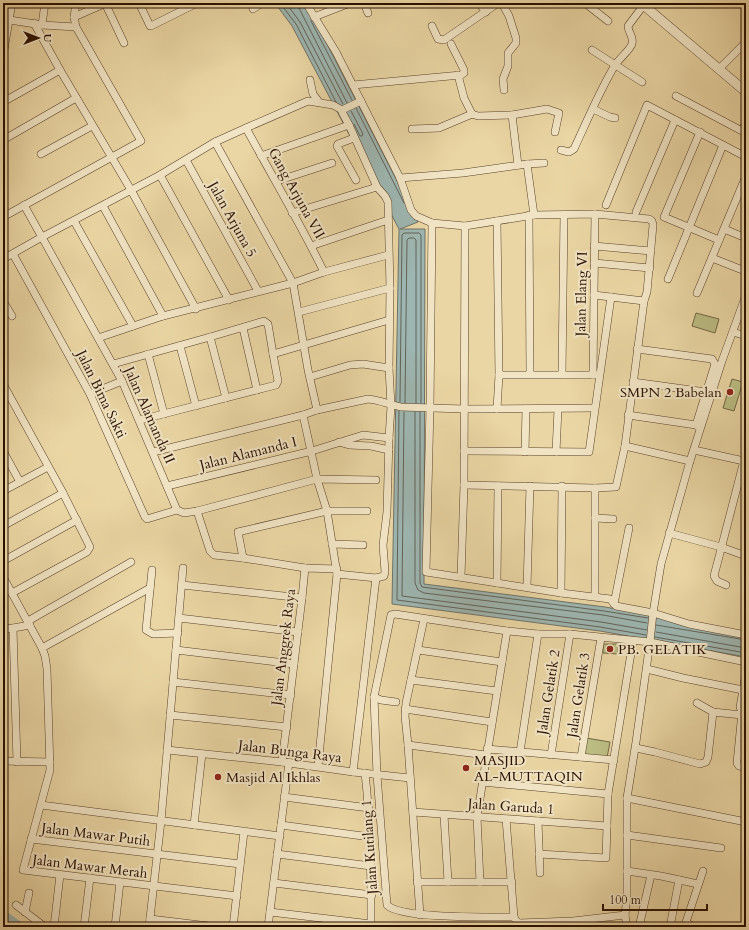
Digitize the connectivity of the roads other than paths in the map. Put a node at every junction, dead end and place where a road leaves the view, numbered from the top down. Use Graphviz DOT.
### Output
graph roads {
  1 [pos="12,3"];
  2 [pos="45,3"];
  3 [pos="76,3"];
  4 [pos="105,3"];
  5 [pos="139,3"];
  6 [pos="197,3"];
  7 [pos="262,3"];
  8 [pos="306,3"];
  9 [pos="350,3"];
  10 [pos="364,3"];
  11 [pos="479,3"];
  12 [pos="498,3"];
  13 [pos="502,3"];
  14 [pos="585,3"];
  15 [pos="642,4"];
  16 [pos="253,9"];
  17 [pos="486,12"];
  18 [pos="368,13"];
  19 [pos="74,17"];
  20 [pos="314,17"];
  21 [pos="6,20"];
  22 [pos="608,21"];
  23 [pos="38,24"];
  24 [pos="432,26"];
  25 [pos="76,27"];
  26 [pos="746,42"];
  27 [pos="124,43"];
  28 [pos="451,44"];
  29 [pos="592,50"];
  30 [pos="3,55"];
  31 [pos="616,65"];
  32 [pos="719,69"];
  33 [pos="60,70"];
  34 [pos="458,75"];
  35 [pos="310,80"];
  36 [pos="642,82"];
  37 [pos="353,85"];
  38 [pos="504,90"];
  39 [pos="746,92"];
  40 [pos="676,96"];
  41 [pos="76,98"];
  42 [pos="3,102"];
  43 [pos="319,102"];
  44 [pos="352,105"];
  45 [pos="593,109"];
  46 [pos="472,114"];
  47 [pos="512,115"];
  48 [pos="615,118"];
  49 [pos="675,120"];
  50 [pos="746,122"];
  51 [pos="349,125"];
  52 [pos="92,126"];
  53 [pos="246,128"];
  54 [pos="412,129"];
  55 [pos="555,132"];
  56 [pos="700,132"];
  57 [pos="354,138"];
  58 [pos="3,140"];
  59 [pos="215,142"];
  60 [pos="723,145"];
  61 [pos="561,150"];
  62 [pos="42,154"];
  63 [pos="261,156"];
  64 [pos="746,157"];
  65 [pos="111,158"];
  66 [pos="186,160"];
  67 [pos="332,163"];
  68 [pos="544,163"];
  69 [pos="527,164"];
  70 [pos="518,165"];
  71 [pos="160,175"];
  72 [pos="400,178"];
  73 [pos="746,178"];
  74 [pos="356,180"];
  75 [pos="277,181"];
  76 [pos="377,187"];
  77 [pos="131,190"];
  78 [pos="24,206"];
  79 [pos="102,206"];
  80 [pos="606,206"];
  81 [pos="636,212"];
  82 [pos="292,213"];
  83 [pos="595,214"];
  84 [pos="532,215"];
  85 [pos="564,215"];
  86 [pos="3,217"];
  87 [pos="388,220"];
  88 [pos="74,221"];
  89 [pos="497,221"];
  90 [pos="432,223"];
  91 [pos="465,226"];
  92 [pos="689,227"];
  93 [pos="724,229"];
  94 [pos="42,237"];
  95 [pos="746,238"];
  96 [pos="719,240"];
  97 [pos="311,246"];
  98 [pos="594,246"];
  99 [pos="651,251"];
  100 [pos="13,254"];
  101 [pos="388,255"];
  102 [pos="712,258"];
  103 [pos="3,259"];
  104 [pos="594,263"];
  105 [pos="650,268"];
  106 [pos="745,271"];
  107 [pos="324,272"];
  108 [pos="668,279"];
  109 [pos="293,283"];
  110 [pos="390,288"];
  111 [pos="258,291"];
  112 [pos="697,293"];
  113 [pos="594,295"];
  114 [pos="746,295"];
  115 [pos="611,297"];
  116 [pos="229,300"];
  117 [pos="3,301"];
  118 [pos="644,301"];
  119 [pos="196,309"];
  120 [pos="299,312"];
  121 [pos="12,316"];
  122 [pos="163,316"];
  123 [pos="389,320"];
  124 [pos="132,326"];
  125 [pos="243,328"];
  126 [pos="733,332"];
  127 [pos="746,336"];
  128 [pos="210,337"];
  129 [pos="98,338"];
  130 [pos="305,345"];
  131 [pos="180,346"];
  132 [pos="638,349"];
  133 [pos="148,354"];
  134 [pos="273,354"];
  135 [pos="113,364"];
  136 [pos="389,368"];
  137 [pos="530,374"];
  138 [pos="562,374"];
  139 [pos="499,375"];
  140 [pos="596,375"];
  141 [pos="310,377"];
  142 [pos="122,381"];
  143 [pos="633,382"];
  144 [pos="3,384"];
  145 [pos="257,390"];
  146 [pos="706,392"];
  147 [pos="90,394"];
  148 [pos="226,398"];
  149 [pos="196,406"];
  150 [pos="391,406"];
  151 [pos="430,407"];
  152 [pos="594,408"];
  153 [pos="464,409"];
  154 [pos="497,409"];
  155 [pos="526,409"];
  156 [pos="558,409"];
  157 [pos="317,410"];
  158 [pos="164,414"];
  159 [pos="303,415"];
  160 [pos="628,415"];
  161 [pos="140,420"];
  162 [pos="698,426"];
  163 [pos="389,438"];
  164 [pos="339,442"];
  165 [pos="624,446"];
  166 [pos="389,450"];
  167 [pos="694,450"];
  168 [pos="3,451"];
  169 [pos="312,451"];
  170 [pos="464,451"];
  171 [pos="153,452"];
  172 [pos="525,452"];
  173 [pos="556,452"];
  174 [pos="746,453"];
  175 [pos="690,461"];
  176 [pos="744,461"];
  177 [pos="48,467"];
  178 [pos="317,479"];
  179 [pos="376,480"];
  180 [pos="20,482"];
  181 [pos="464,485"];
  182 [pos="167,486"];
  183 [pos="498,486"];
  184 [pos="530,486"];
  185 [pos="562,486"];
  186 [pos="595,488"];
  187 [pos="3,491"];
  188 [pos="63,493"];
  189 [pos="177,510"];
  190 [pos="197,511"];
  191 [pos="327,511"];
  192 [pos="367,511"];
  193 [pos="594,518"];
  194 [pos="613,519"];
  195 [pos="77,520"];
  196 [pos="3,526"];
  197 [pos="629,528"];
  198 [pos="669,533"];
  199 [pos="332,544"];
  200 [pos="363,545"];
  201 [pos="721,547"];
  202 [pos="746,556"];
  203 [pos="243,558"];
  204 [pos="3,561"];
  205 [pos="131,562"];
  206 [pos="183,568"];
  207 [pos="305,568"];
  208 [pos="152,570"];
  209 [pos="337,571"];
  210 [pos="3,576"];
  211 [pos="461,577"];
  212 [pos="376,578"];
  213 [pos="497,583"];
  214 [pos="182,585"];
  215 [pos="726,585"];
  216 [pos="527,587"];
  217 [pos="150,588"];
  218 [pos="12,593"];
  219 [pos="560,593"];
  220 [pos="594,596"];
  221 [pos="302,598"];
  222 [pos="614,604"];
  223 [pos="653,616"];
  224 [pos="179,618"];
  225 [pos="424,619"];
  226 [pos="29,623"];
  227 [pos="13,628"];
  228 [pos="3,629"];
  229 [pos="507,631"];
  230 [pos="298,632"];
  231 [pos="178,633"];
  232 [pos="538,634"];
  233 [pos="570,634"];
  234 [pos="746,635"];
  235 [pos="600,638"];
  236 [pos="633,641"];
  237 [pos="650,642"];
  238 [pos="42,648"];
  239 [pos="176,650"];
  240 [pos="418,650"];
  241 [pos="502,662"];
  242 [pos="746,662"];
  243 [pos="294,664"];
  244 [pos="647,669"];
  245 [pos="746,673"];
  246 [pos="411,680"];
  247 [pos="173,682"];
  248 [pos="743,690"];
  249 [pos="497,691"];
  250 [pos="291,694"];
  251 [pos="374,696"];
  252 [pos="396,702"];
  253 [pos="697,703"];
  254 [pos="405,709"];
  255 [pos="713,712"];
  256 [pos="743,713"];
  257 [pos="170,715"];
  258 [pos="492,722"];
  259 [pos="287,728"];
  260 [pos="408,745"];
  261 [pos="636,748"];
  262 [pos="167,750"];
  263 [pos="487,752"];
  264 [pos="520,752"];
  265 [pos="202,754"];
  266 [pos="551,755"];
  267 [pos="581,757"];
  268 [pos="614,760"];
  269 [pos="3,761"];
  270 [pos="17,762"];
  271 [pos="50,762"];
  272 [pos="286,762"];
  273 [pos="318,766"];
  274 [pos="746,768"];
  275 [pos="353,772"];
  276 [pos="365,773"];
  277 [pos="377,775"];
  278 [pos="410,778"];
  279 [pos="482,782"];
  280 [pos="608,794"];
  281 [pos="284,797"];
  282 [pos="627,798"];
  283 [pos="41,805"];
  284 [pos="369,808"];
  285 [pos="413,812"];
  286 [pos="444,814"];
  287 [pos="477,817"];
  288 [pos="506,819"];
  289 [pos="161,821"];
  290 [pos="538,821"];
  291 [pos="746,822"];
  292 [pos="194,825"];
  293 [pos="281,825"];
  294 [pos="607,826"];
  295 [pos="244,832"];
  296 [pos="627,835"];
  297 [pos="280,836"];
  298 [pos="370,837"];
  299 [pos="31,839"];
  300 [pos="721,848"];
  301 [pos="157,854"];
  302 [pos="277,854"];
  303 [pos="539,854"];
  304 [pos="240,864"];
  305 [pos="371,866"];
  306 [pos="627,871"];
  307 [pos="702,871"];
  308 [pos="540,873"];
  309 [pos="60,875"];
  310 [pos="651,875"];
  311 [pos="90,878"];
  312 [pos="679,880"];
  313 [pos="120,882"];
  314 [pos="417,882"];
  315 [pos="448,882"];
  316 [pos="480,882"];
  317 [pos="512,882"];
  318 [pos="274,883"];
  319 [pos="698,884"];
  320 [pos="154,886"];
  321 [pos="30,893"];
  322 [pos="372,895"];
  323 [pos="237,896"];
  324 [pos="16,905"];
  325 [pos="25,912"];
  326 [pos="270,912"];
  327 [pos="420,915"];
  328 [pos="626,915"];
  329 [pos="518,922"];
  330 [pos="150,923"];
  331 [pos="551,924"];
  332 [pos="371,926"];
  333 [pos="45,927"];
  334 [pos="54,927"];
  335 [pos="84,927"];
  336 [pos="115,927"];
  337 [pos="217,927"];
  338 [pos="233,927"];
  339 [pos="268,927"];
  340 [pos="627,927"];
  341 [pos="640,927"];
  342 [pos="670,927"];
  343 [pos="693,927"];
  1 -- 21 [label="street"];
  2 -- 23 [label="street"];
  3 -- 19 [label="street"];
  4 -- 19 [label="street"];
  4 -- 27 [label="street"];
  5 -- 6 [label="street"];
  7 -- 16 [label="street"];
  8 -- 20 [label="street"];
  9 -- 20 [label="street"];
  10 -- 18 [label="street"];
  11 -- 17 [label="street"];
  12 -- 17 [label="street"];
  13 -- 38 [label="street"];
  14 -- 22 [label="street"];
  15 -- 31 [label="street"];
  15 -- 32 [label="street"];
  17 -- 24 [label="street"];
  19 -- 25 [label="street"];
  20 -- 37 [label="street"];
  21 -- 23 [label="street"];
  21 -- 30 [label="street"];
  23 -- 25 [label="street"];
  23 -- 33 [label="street"];
  25 -- 65 [label="street"];
  26 -- 32 [label="street"];
  28 -- 34 [label="street"];
  29 -- 31 [label="street"];
  31 -- 36 [label="street"];
  31 -- 45 [label="street"];
  32 -- 39 [label="street"];
  33 -- 41 [label="street"];
  33 -- 42 [label="street"];
  34 -- 37 [label="street"];
  34 -- 46 [label="street"];
  35 -- 43 [label="street"];
  37 -- 44 [label="street"];
  40 -- 50 [label="street"];
  41 -- 52 [label="street"];
  41 -- 58 [label="street"];
  43 -- 44 [label="street"];
  43 -- 53 [label="street"];
  44 -- 51 [label="street"];
  44 -- 72 [label="street"];
  45 -- 48 [label="street"];
  45 -- 61 [label="street"];
  46 -- 47 [label="street"];
  46 -- 54 [label="street"];
  47 -- 55 [label="street"];
  47 -- 70 [label="street"];
  49 -- 56 [label="street"];
  49 -- 80 [label="street"];
  49 -- 81 [label="street"];
  51 -- 57 [label="street"];
  51 -- 63 [label="street"];
  52 -- 62 [label="street"];
  52 -- 65 [label="street"];
  53 -- 59 [label="street"];
  53 -- 63 [label="street, Gang Arjuna VII"];
  56 -- 60 [label="street"];
  56 -- 92 [label="street"];
  57 -- 74 [label="street"];
  57 -- 76 [label="street"];
  59 -- 66 [label="street"];
  59 -- 109 [label="street"];
  60 -- 64 [label="street"];
  60 -- 92 [label="street"];
  63 -- 75 [label="street, Gang Arjuna VII"];
  65 -- 77 [label="street"];
  65 -- 78 [label="street"];
  66 -- 71 [label="street"];
  66 -- 111 [label="street, Jalan Arjuna 5"];
  67 -- 75 [label="street"];
  68 -- 69 [label="street"];
  69 -- 70 [label="street"];
  69 -- 84 [label="street"];
  70 -- 72 [label="street"];
  71 -- 77 [label="street"];
  71 -- 116 [label="street"];
  72 -- 90 [label="street"];
  73 -- 93 [label="street"];
  75 -- 82 [label="street, Gang Arjuna VII"];
  76 -- 82 [label="street"];
  76 -- 87 [label="street"];
  77 -- 79 [label="street"];
  77 -- 119 [label="street"];
  78 -- 86 [label="street"];
  78 -- 94 [label="street, Jalan Alamanda II"];
  79 -- 88 [label="street"];
  79 -- 122 [label="street"];
  82 -- 97 [label="street, Gang Arjuna VII"];
  83 -- 85 [label="street"];
  83 -- 98 [label="street, Jalan Elang VI"];
  83 -- 99 [label="street"];
  84 -- 85 [label="street"];
  84 -- 89 [label="street"];
  84 -- 137 [label="street"];
  85 -- 138 [label="street"];
  87 -- 97 [label="street"];
  87 -- 101 [label="street"];
  88 -- 94 [label="street"];
  88 -- 124 [label="street"];
  89 -- 91 [label="street"];
  89 -- 139 [label="street"];
  90 -- 91 [label="street"];
  90 -- 151 [label="street"];
  91 -- 153 [label="street"];
  92 -- 96 [label="street"];
  92 -- 108 [label="street"];
  93 -- 95 [label="street"];
  93 -- 96 [label="street"];
  94 -- 100 [label="street"];
  94 -- 129 [label="street, Jalan Alamanda II"];
  96 -- 102 [label="street"];
  97 -- 107 [label="street, Gang Arjuna VII"];
  98 -- 99 [label="street"];
  98 -- 104 [label="street, Jalan Elang VI"];
  99 -- 105 [label="street"];
  100 -- 103 [label="street"];
  100 -- 147 [label="street, Jalan Bima Sakti"];
  101 -- 107 [label="street"];
  101 -- 110 [label="street"];
  102 -- 106 [label="street"];
  102 -- 112 [label="street"];
  104 -- 105 [label="street"];
  104 -- 113 [label="street, Jalan Elang VI"];
  105 -- 118 [label="street"];
  107 -- 109 [label="street"];
  109 -- 111 [label="street"];
  109 -- 120 [label="street"];
  110 -- 120 [label="street"];
  110 -- 123 [label="street"];
  111 -- 116 [label="street"];
  113 -- 115 [label="street"];
  113 -- 140 [label="street, Jalan Elang VI"];
  114 -- 126 [label="street"];
  115 -- 118 [label="street"];
  115 -- 140 [label="street"];
  116 -- 119 [label="street"];
  117 -- 121 [label="street"];
  118 -- 132 [label="street"];
  119 -- 122 [label="street"];
  120 -- 130 [label="street"];
  122 -- 124 [label="street"];
  123 -- 130 [label="street"];
  123 -- 136 [label="street"];
  124 -- 129 [label="street"];
  125 -- 128 [label="street"];
  125 -- 134 [label="street"];
  125 -- 145 [label="street"];
  126 -- 127 [label="street"];
  126 -- 162 [label="street"];
  128 -- 131 [label="street"];
  128 -- 148 [label="street"];
  129 -- 135 [label="street, Jalan Alamanda II"];
  130 -- 134 [label="street"];
  130 -- 141 [label="street"];
  131 -- 133 [label="street"];
  131 -- 149 [label="street"];
  132 -- 143 [label="street"];
  132 -- 146 [label="street"];
  133 -- 135 [label="street"];
  133 -- 158 [label="street"];
  134 -- 145 [label="street"];
  135 -- 142 [label="street, Jalan Alamanda II"];
  136 -- 141 [label="street"];
  136 -- 150 [label="street"];
  137 -- 138 [label="street"];
  137 -- 139 [label="street"];
  138 -- 140 [label="street"];
  139 -- 154 [label="street"];
  140 -- 152 [label="street"];
  141 -- 157 [label="street"];
  142 -- 147 [label="street"];
  142 -- 161 [label="street, Jalan Alamanda II"];
  143 -- 146 [label="street"];
  143 -- 160 [label="street"];
  144 -- 177 [label="street"];
  145 -- 148 [label="street"];
  146 -- 162 [label="street"];
  147 -- 189 [label="street, Jalan Bima Sakti"];
  148 -- 149 [label="street"];
  149 -- 158 [label="street"];
  150 -- 151 [label="street"];
  150 -- 157 [label="street"];
  150 -- 163 [label="street"];
  151 -- 153 [label="street"];
  151 -- 211 [label="street"];
  152 -- 156 [label="street"];
  152 -- 173 [label="street"];
  153 -- 154 [label="street"];
  153 -- 170 [label="street"];
  154 -- 155 [label="street"];
  155 -- 156 [label="street"];
  155 -- 172 [label="street"];
  156 -- 173 [label="street"];
  157 -- 159 [label="street"];
  158 -- 161 [label="street"];
  159 -- 169 [label="street"];
  159 -- 171 [label="street"];
  160 -- 162 [label="street"];
  160 -- 165 [label="street"];
  161 -- 171 [label="street, Jalan Alamanda II"];
  162 -- 167 [label="street"];
  163 -- 164 [label="street, Jalan Alamanda I"];
  163 -- 166 [label="street"];
  164 -- 166 [label="street"];
  164 -- 169 [label="street, Jalan Alamanda I"];
  165 -- 175 [label="street"];
  165 -- 186 [label="street"];
  166 -- 212 [label="street"];
  167 -- 175 [label="street"];
  167 -- 176 [label="street"];
  168 -- 180 [label="street"];
  169 -- 178 [label="street"];
  169 -- 182 [label="street, Jalan Alamanda I"];
  170 -- 172 [label="street"];
  170 -- 181 [label="street"];
  171 -- 182 [label="street, Jalan Alamanda II"];
  172 -- 173 [label="street"];
  174 -- 176 [label="street"];
  175 -- 198 [label="street"];
  176 -- 201 [label="street"];
  177 -- 180 [label="street"];
  177 -- 188 [label="street"];
  178 -- 179 [label="street"];
  178 -- 190 [label="street"];
  178 -- 191 [label="street"];
  180 -- 187 [label="street"];
  181 -- 183 [label="street"];
  181 -- 211 [label="street"];
  182 -- 189 [label="street, Jalan Alamanda II"];
  183 -- 184 [label="street"];
  183 -- 213 [label="street"];
  184 -- 185 [label="street"];
  184 -- 216 [label="street"];
  185 -- 186 [label="street"];
  185 -- 219 [label="street"];
  186 -- 193 [label="street"];
  188 -- 195 [label="street"];
  188 -- 196 [label="street"];
  189 -- 190 [label="street"];
  190 -- 203 [label="street"];
  191 -- 192 [label="street"];
  191 -- 199 [label="street"];
  191 -- 203 [label="street"];
  193 -- 194 [label="street"];
  193 -- 220 [label="street"];
  195 -- 204 [label="street"];
  195 -- 218 [label="street"];
  197 -- 222 [label="street"];
  198 -- 201 [label="street"];
  198 -- 223 [label="street"];
  199 -- 200 [label="street"];
  199 -- 209 [label="street"];
  201 -- 202 [label="street"];
  201 -- 215 [label="street"];
  203 -- 207 [label="street"];
  205 -- 226 [label="street"];
  206 -- 214 [label="street"];
  207 -- 209 [label="street"];
  207 -- 221 [label="street, Jalan Anggrek Raya"];
  208 -- 217 [label="street"];
  209 -- 212 [label="street"];
  209 -- 273 [label="street"];
  210 -- 218 [label="street"];
  211 -- 213 [label="street"];
  212 -- 275 [label="street"];
  213 -- 216 [label="street"];
  214 -- 221 [label="street"];
  214 -- 224 [label="street"];
  216 -- 219 [label="street"];
  217 -- 231 [label="street"];
  217 -- 238 [label="street"];
  218 -- 226 [label="street"];
  219 -- 220 [label="street"];
  220 -- 222 [label="street"];
  221 -- 230 [label="street, Jalan Anggrek Raya"];
  222 -- 223 [label="street"];
  223 -- 234 [label="street"];
  223 -- 237 [label="street"];
  224 -- 230 [label="street"];
  224 -- 231 [label="street"];
  225 -- 229 [label="street"];
  225 -- 240 [label="street"];
  225 -- 251 [label="street"];
  226 -- 227 [label="street"];
  226 -- 238 [label="street"];
  227 -- 228 [label="street"];
  227 -- 270 [label="street"];
  229 -- 232 [label="street"];
  229 -- 241 [label="street"];
  230 -- 243 [label="street, Jalan Anggrek Raya"];
  231 -- 239 [label="street"];
  232 -- 233 [label="street"];
  232 -- 264 [label="street"];
  233 -- 235 [label="street"];
  233 -- 266 [label="street, Jalan Gelatik 2"];
  235 -- 236 [label="street"];
  235 -- 267 [label="street, Jalan Gelatik 3"];
  236 -- 237 [label="street"];
  236 -- 268 [label="street"];
  237 -- 242 [label="street"];
  237 -- 244 [label="street"];
  238 -- 271 [label="street"];
  239 -- 243 [label="street"];
  239 -- 247 [label="street"];
  240 -- 241 [label="street"];
  240 -- 246 [label="street"];
  241 -- 249 [label="street"];
  243 -- 250 [label="street, Jalan Anggrek Raya"];
  244 -- 248 [label="street"];
  244 -- 261 [label="street"];
  245 -- 248 [label="street"];
  246 -- 249 [label="street"];
  246 -- 254 [label="street"];
  247 -- 250 [label="street"];
  247 -- 257 [label="street"];
  248 -- 256 [label="street"];
  249 -- 258 [label="street"];
  250 -- 259 [label="street, Jalan Anggrek Raya"];
  251 -- 252 [label="street"];
  251 -- 277 [label="street"];
  253 -- 255 [label="street"];
  254 -- 258 [label="street"];
  254 -- 260 [label="street"];
  255 -- 256 [label="street"];
  255 -- 261 [label="street"];
  256 -- 274 [label="street"];
  257 -- 259 [label="street"];
  257 -- 262 [label="street"];
  258 -- 263 [label="street"];
  259 -- 272 [label="street, Jalan Anggrek Raya"];
  260 -- 263 [label="street"];
  260 -- 278 [label="street"];
  261 -- 282 [label="street"];
  262 -- 265 [label="street, Jalan Bunga Raya"];
  262 -- 289 [label="street"];
  263 -- 264 [label="street"];
  263 -- 279 [label="street"];
  264 -- 266 [label="street"];
  265 -- 272 [label="street, Jalan Bunga Raya"];
  265 -- 292 [label="street"];
  266 -- 267 [label="street"];
  267 -- 268 [label="street"];
  268 -- 280 [label="street"];
  269 -- 270 [label="street"];
  270 -- 271 [label="street"];
  271 -- 283 [label="street"];
  272 -- 273 [label="street, Jalan Bunga Raya"];
  272 -- 281 [label="street, Jalan Anggrek Raya"];
  273 -- 275 [label="street, Jalan Bunga Raya"];
  275 -- 276 [label="street, Jalan Bunga Raya"];
  276 -- 277 [label="street, Jalan Bunga Raya"];
  276 -- 284 [label="street"];
  277 -- 278 [label="street, Jalan Bunga Raya"];
  277 -- 327 [label="street, Jalan Kutilang 1"];
  278 -- 285 [label="street"];
  279 -- 280 [label="street"];
  279 -- 287 [label="street"];
  280 -- 294 [label="street"];
  281 -- 284 [label="street"];
  281 -- 293 [label="street, Jalan Anggrek Raya"];
  282 -- 291 [label="street"];
  282 -- 296 [label="street"];
  283 -- 289 [label="street"];
  283 -- 299 [label="street"];
  284 -- 298 [label="street"];
  285 -- 286 [label="street, Jalan Garuda 1"];
  285 -- 314 [label="street"];
  286 -- 287 [label="street, Jalan Garuda 1"];
  286 -- 315 [label="street"];
  287 -- 288 [label="street, Jalan Garuda 1"];
  287 -- 316 [label="street"];
  288 -- 290 [label="street, Jalan Garuda 1"];
  288 -- 317 [label="street"];
  289 -- 292 [label="street"];
  289 -- 301 [label="street"];
  290 -- 294 [label="street, Jalan Garuda 1"];
  290 -- 303 [label="street"];
  292 -- 295 [label="street"];
  293 -- 297 [label="street, Jalan Anggrek Raya"];
  293 -- 298 [label="street"];
  294 -- 303 [label="street"];
  295 -- 297 [label="street"];
  295 -- 304 [label="street"];
  296 -- 300 [label="street"];
  296 -- 306 [label="street"];
  297 -- 302 [label="street, Jalan Anggrek Raya"];
  298 -- 305 [label="street"];
  299 -- 301 [label="street, Jalan Mawar Putih"];
  299 -- 309 [label="street, Jalan Mawar Merah"];
  301 -- 304 [label="street, Jalan Mawar Putih"];
  301 -- 320 [label="street"];
  302 -- 305 [label="street"];
  302 -- 318 [label="street, Jalan Anggrek Raya"];
  303 -- 308 [label="street"];
  304 -- 323 [label="street"];
  305 -- 322 [label="street"];
  306 -- 310 [label="street"];
  306 -- 328 [label="street"];
  307 -- 319 [label="street"];
  309 -- 311 [label="street, Jalan Mawar Merah"];
  309 -- 334 [label="street"];
  310 -- 312 [label="street"];
  310 -- 341 [label="street"];
  311 -- 313 [label="street, Jalan Mawar Merah"];
  311 -- 335 [label="street"];
  312 -- 319 [label="street"];
  312 -- 342 [label="street"];
  313 -- 320 [label="street, Jalan Mawar Merah"];
  313 -- 336 [label="street"];
  314 -- 315 [label="street"];
  314 -- 327 [label="street"];
  315 -- 316 [label="street"];
  316 -- 317 [label="street"];
  317 -- 329 [label="street"];
  318 -- 322 [label="street"];
  318 -- 326 [label="street, Jalan Anggrek Raya"];
  319 -- 343 [label="street"];
  320 -- 323 [label="street, Jalan Mawar Merah"];
  320 -- 330 [label="street"];
  321 -- 325 [label="street"];
  322 -- 332 [label="street"];
  323 -- 338 [label="street"];
  324 -- 325 [label="street"];
  325 -- 333 [label="street"];
  326 -- 332 [label="street"];
  326 -- 339 [label="street, Jalan Anggrek Raya"];
  327 -- 329 [label="street"];
  328 -- 331 [label="street"];
  328 -- 340 [label="street"];
  329 -- 331 [label="street"];
  330 -- 337 [label="street"];
}
